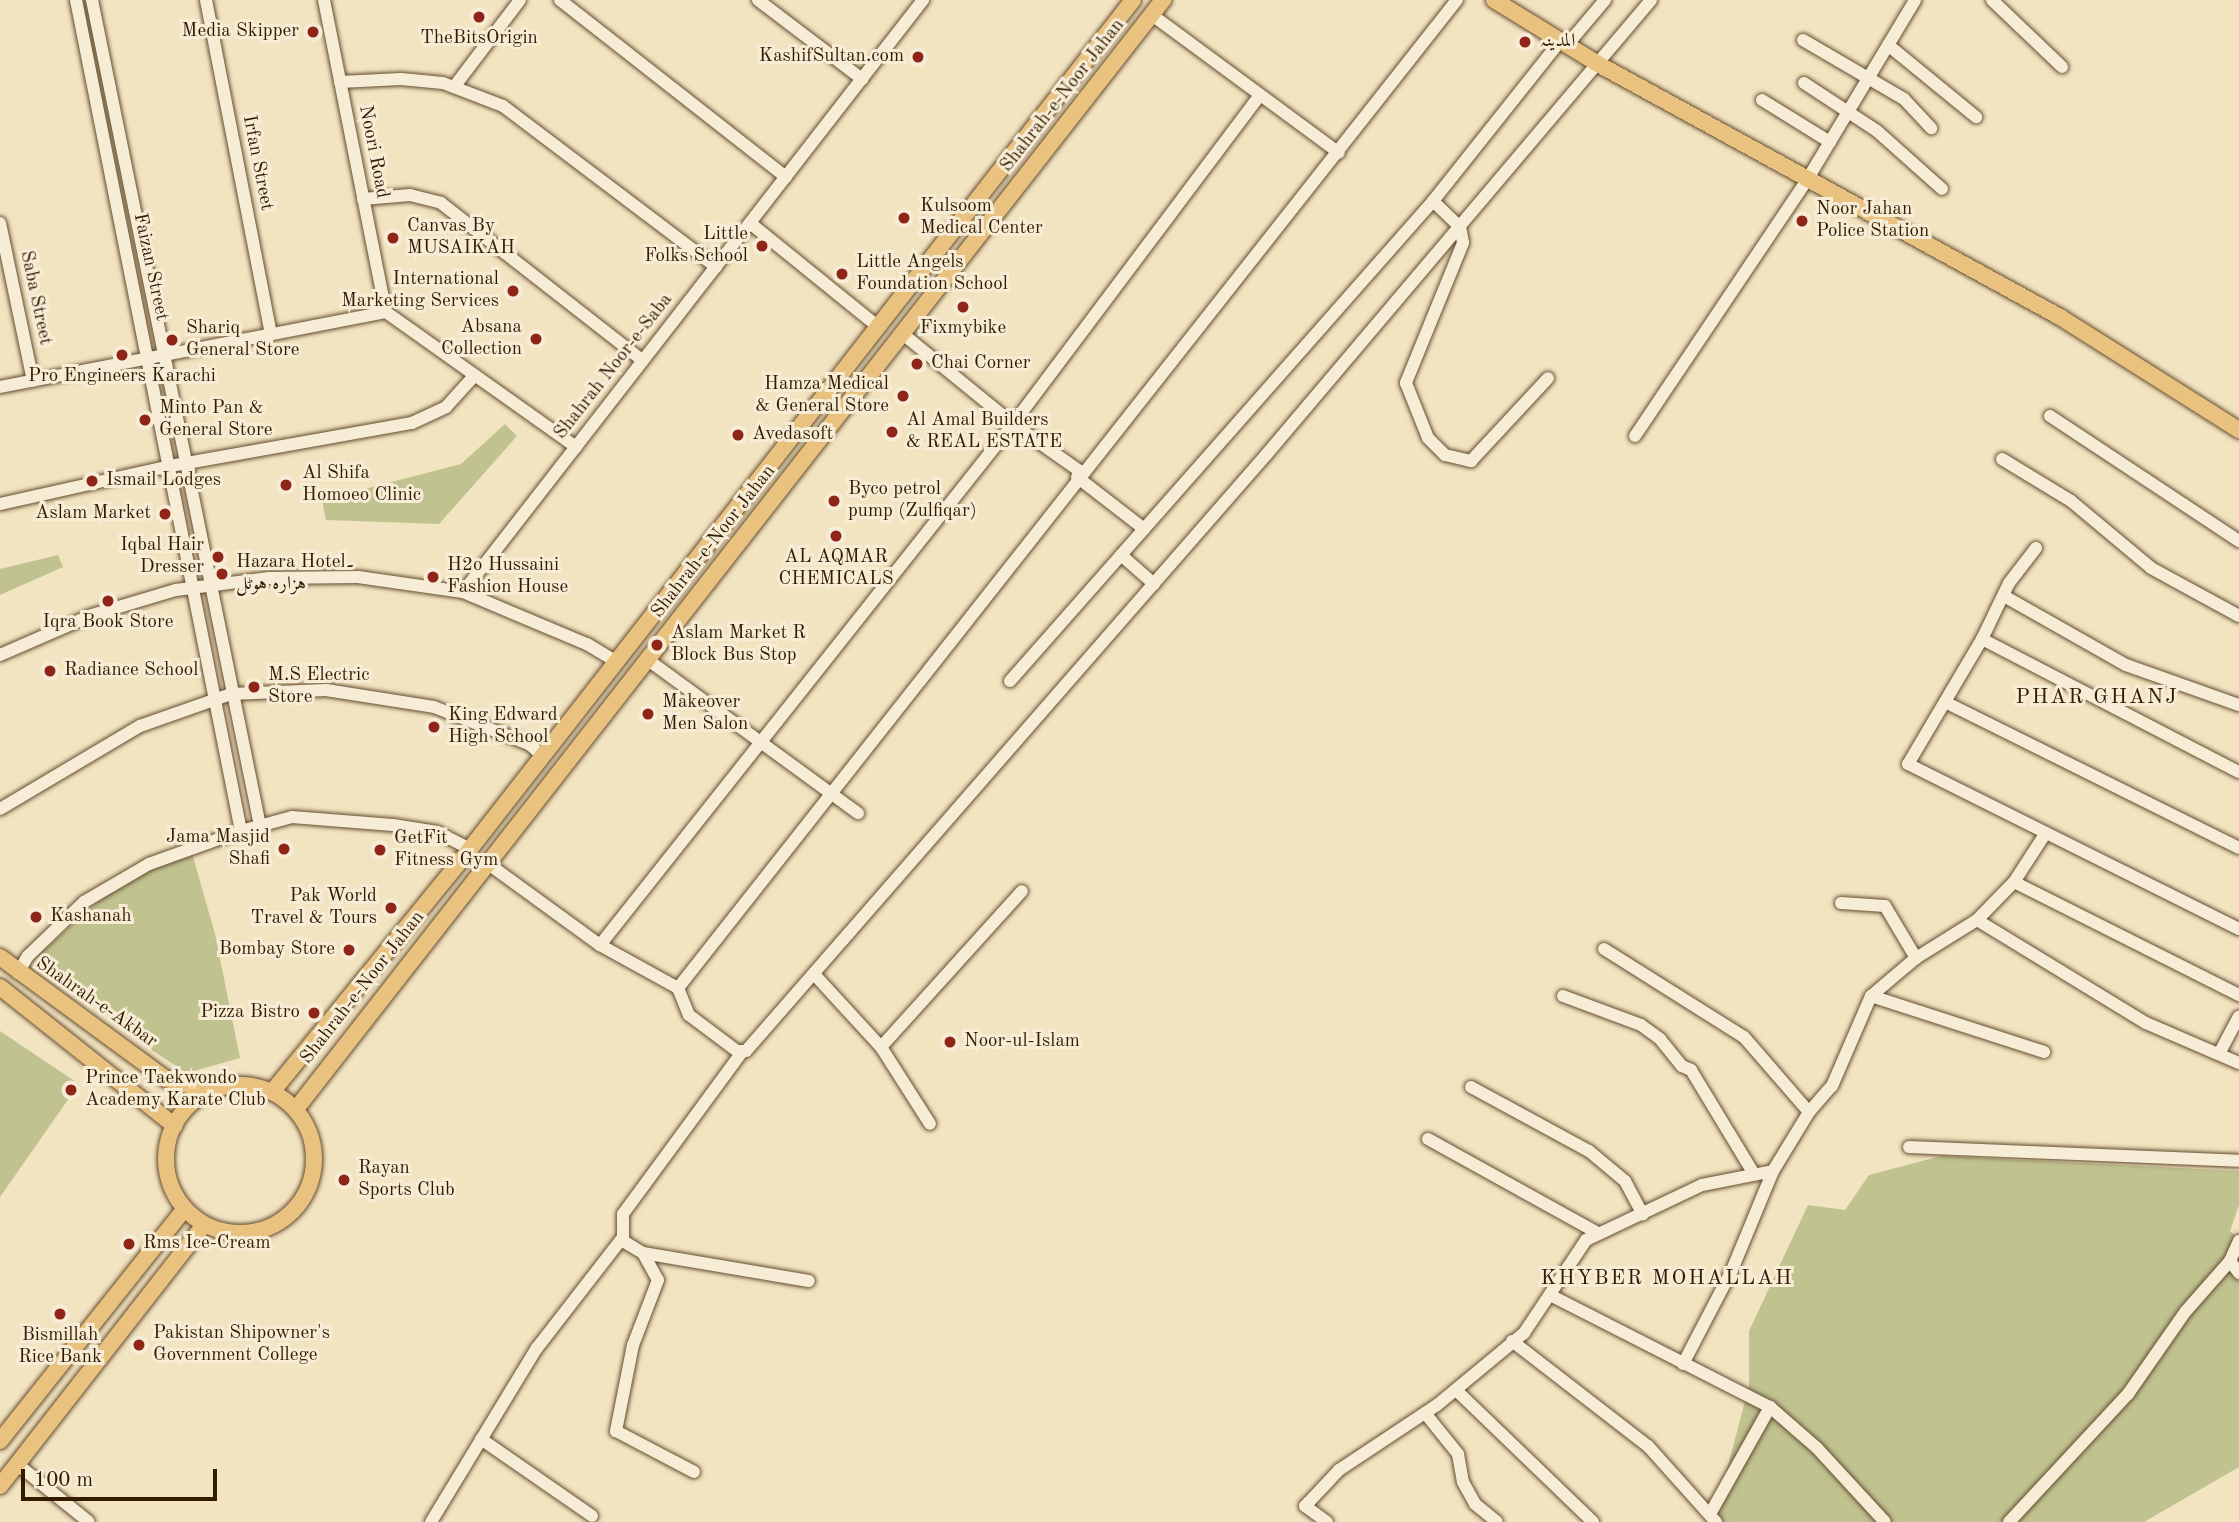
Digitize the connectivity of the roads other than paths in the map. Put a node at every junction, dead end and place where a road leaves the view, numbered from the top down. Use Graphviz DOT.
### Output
graph roads {
  1 [pos="75,0"];
  2 [pos="92,0"];
  3 [pos="206,0"];
  4 [pos="324,0"];
  5 [pos="520,0"];
  6 [pos="560,0"];
  7 [pos="758,0"];
  8 [pos="922,0"];
  9 [pos="1133,0"];
  10 [pos="1163,0"];
  11 [pos="1457,0"];
  12 [pos="1494,0"];
  13 [pos="1605,0"];
  14 [pos="1651,0"];
  15 [pos="1914,0"];
  16 [pos="1992,0"];
  17 [pos="1517,6"];
  18 [pos="1152,15"];
  19 [pos="1803,40"];
  20 [pos="1564,43"];
  21 [pos="1888,45"];
  22 [pos="1598,64"];
  23 [pos="2063,67"];
  24 [pos="1869,76"];
  25 [pos="862,79"];
  26 [pos="340,82"];
  27 [pos="1804,83"];
  28 [pos="454,87"];
  29 [pos="1259,96"];
  30 [pos="1762,100"];
  31 [pos="1847,113"];
  32 [pos="1976,117"];
  33 [pos="1931,128"];
  34 [pos="1830,142"];
  35 [pos="1018,147"];
  36 [pos="1339,153"];
  37 [pos="1038,163"];
  38 [pos="786,177"];
  39 [pos="1807,180"];
  40 [pos="1942,190"];
  41 [pos="363,199"];
  42 [pos="1433,201"];
  43 [pos="0,223"];
  44 [pos="750,223"];
  45 [pos="1460,227"];
  46 [pos="716,267"];
  47 [pos="386,312"];
  48 [pos="877,326"];
  49 [pos="271,334"];
  50 [pos="904,335"];
  51 [pos="165,355"];
  52 [pos="150,358"];
  53 [pos="643,361"];
  54 [pos="475,375"];
  55 [pos="1548,378"];
  56 [pos="33,381"];
  57 [pos="0,387"];
  58 [pos="2050,416"];
  59 [pos="1013,424"];
  60 [pos="2239,430"];
  61 [pos="1635,436"];
  62 [pos="576,447"];
  63 [pos="2001,459"];
  64 [pos="185,463"];
  65 [pos="170,466"];
  66 [pos="1079,474"];
  67 [pos="0,504"];
  68 [pos="1144,529"];
  69 [pos="2239,541"];
  70 [pos="2036,548"];
  71 [pos="1121,555"];
  72 [pos="1154,584"];
  73 [pos="208,585"];
  74 [pos="192,586"];
  75 [pos="463,592"];
  76 [pos="2004,596"];
  77 [pos="657,607"];
  78 [pos="2239,616"];
  79 [pos="678,622"];
  80 [pos="1982,639"];
  81 [pos="0,655"];
  82 [pos="648,660"];
  83 [pos="617,662"];
  84 [pos="1010,681"];
  85 [pos="230,694"];
  86 [pos="215,699"];
  87 [pos="1945,702"];
  88 [pos="2239,705"];
  89 [pos="761,745"];
  90 [pos="542,756"];
  91 [pos="2239,772"];
  92 [pos="831,792"];
  93 [pos="0,810"];
  94 [pos="858,813"];
  95 [pos="260,826"];
  96 [pos="241,831"];
  97 [pos="2045,834"];
  98 [pos="2239,848"];
  99 [pos="470,849"];
  100 [pos="487,863"];
  101 [pos="2014,882"];
  102 [pos="1022,891"];
  103 [pos="1841,903"];
  104 [pos="1977,920"];
  105 [pos="2239,929"];
  106 [pos="600,944"];
  107 [pos="1604,949"];
  108 [pos="0,957"];
  109 [pos="1916,958"];
  110 [pos="18,973"];
  111 [pos="814,974"];
  112 [pos="678,988"];
  113 [pos="1,990"];
  114 [pos="2239,995"];
  115 [pos="1563,996"];
  116 [pos="1871,996"];
  117 [pos="2239,1017"];
  118 [pos="881,1047"];
  119 [pos="742,1052"];
  120 [pos="2045,1052"];
  121 [pos="2220,1052"];
  122 [pos="2239,1063"];
  123 [pos="1471,1087"];
  124 [pos="210,1091"];
  125 [pos="272,1093"];
  126 [pos="296,1110"];
  127 [pos="1808,1112"];
  128 [pos="930,1124"];
  129 [pos="175,1126"];
  130 [pos="1428,1139"];
  131 [pos="1909,1147"];
  132 [pos="2239,1161"];
  133 [pos="1773,1171"];
  134 [pos="1754,1174"];
  135 [pos="184,1210"];
  136 [pos="1643,1215"];
  137 [pos="204,1225"];
  138 [pos="1596,1232"];
  139 [pos="622,1237"];
  140 [pos="2239,1241"];
  141 [pos="643,1252"];
  142 [pos="2230,1261"];
  143 [pos="2239,1273"];
  144 [pos="808,1281"];
  145 [pos="1552,1296"];
  146 [pos="1512,1341"];
  147 [pos="1683,1364"];
  148 [pos="1457,1391"];
  149 [pos="1770,1407"];
  150 [pos="1425,1413"];
  151 [pos="481,1439"];
  152 [pos="0,1441"];
  153 [pos="17,1464"];
  154 [pos="694,1472"];
  155 [pos="0,1486"];
  156 [pos="592,1516"];
  157 [pos="1713,1518"];
  158 [pos="89,1522"];
  159 [pos="431,1522"];
  160 [pos="1327,1522"];
  161 [pos="1497,1522"];
  162 [pos="1593,1522"];
  163 [pos="1885,1522"];
  164 [pos="2009,1522"];
  1 -- 52 [label="street, Faizan Street"];
  2 -- 51 [label="street, Faizan Street"];
  3 -- 49 [label="street, Irfan Street"];
  4 -- 26 [label="street, Noori Road"];
  5 -- 28 [label="street"];
  6 -- 38 [label="street"];
  7 -- 25 [label="street"];
  8 -- 25 [label="street, Shahrah Noor-e-Saba"];
  9 -- 35 [label="main road, Shahrah-e-Noor Jahan"];
  10 -- 18 [label="main road, Shahrah-e-Noor Jahan"];
  11 -- 36 [label="street"];
  12 -- 17 [label="main road"];
  13 -- 20 [label="street"];
  14 -- 22 [label="street"];
  15 -- 21 [label="street"];
  16 -- 23 [label="street"];
  17 -- 20 [label="main road"];
  18 -- 29 [label="street"];
  18 -- 37 [label="main road, Shahrah-e-Noor Jahan"];
  19 -- 24 [label="street"];
  20 -- 22 [label="main road"];
  20 -- 42 [label="street"];
  21 -- 24 [label="street"];
  21 -- 32 [label="street"];
  22 -- 39 [label="main road"];
  22 -- 45 [label="street"];
  24 -- 31 [label="street"];
  24 -- 33 [label="street"];
  25 -- 38 [label="street, Shahrah Noor-e-Saba"];
  26 -- 28 [label="street"];
  26 -- 41 [label="street, Noori Road"];
  27 -- 31 [label="street"];
  28 -- 46 [label="street"];
  29 -- 36 [label="street"];
  29 -- 59 [label="street"];
  30 -- 34 [label="street"];
  31 -- 34 [label="street"];
  31 -- 40 [label="street"];
  34 -- 39 [label="street"];
  35 -- 37 [label="main road"];
  35 -- 48 [label="main road, Shahrah-e-Noor Jahan"];
  36 -- 66 [label="street"];
  37 -- 50 [label="main road, Shahrah-e-Noor Jahan"];
  38 -- 44 [label="street, Shahrah Noor-e-Saba"];
  39 -- 60 [label="main road"];
  39 -- 61 [label="street"];
  41 -- 47 [label="street, Noori Road"];
  41 -- 53 [label="street"];
  42 -- 45 [label="street"];
  42 -- 68 [label="street"];
  43 -- 56 [label="street, Saba Street"];
  44 -- 46 [label="street, Shahrah Noor-e-Saba"];
  44 -- 48 [label="street"];
  45 -- 55 [label="street"];
  45 -- 72 [label="street"];
  46 -- 53 [label="street, Shahrah Noor-e-Saba"];
  47 -- 49 [label="street"];
  47 -- 54 [label="street"];
  48 -- 77 [label="main road, Shahrah-e-Noor Jahan"];
  49 -- 51 [label="street"];
  50 -- 59 [label="street"];
  50 -- 79 [label="main road, Shahrah-e-Noor Jahan"];
  51 -- 52 [label="street"];
  51 -- 64 [label="street, Faizan Street"];
  52 -- 56 [label="street"];
  52 -- 65 [label="street, Faizan Street"];
  53 -- 62 [label="street, Shahrah Noor-e-Saba"];
  54 -- 62 [label="street"];
  54 -- 64 [label="street"];
  56 -- 57 [label="street"];
  58 -- 69 [label="street"];
  59 -- 66 [label="street"];
  59 -- 89 [label="street"];
  62 -- 75 [label="street, Shahrah Noor-e-Saba"];
  63 -- 78 [label="street"];
  64 -- 65 [label="street"];
  64 -- 73 [label="street, Faizan Street"];
  65 -- 67 [label="street"];
  65 -- 74 [label="street, Faizan Street"];
  66 -- 68 [label="street"];
  66 -- 92 [label="street"];
  68 -- 71 [label="street"];
  70 -- 76 [label="street"];
  71 -- 72 [label="street"];
  71 -- 84 [label="street"];
  72 -- 111 [label="street"];
  73 -- 74 [label="street"];
  73 -- 75 [label="street"];
  73 -- 85 [label="street, Faizan Street"];
  74 -- 81 [label="street"];
  74 -- 86 [label="street, Faizan Street"];
  75 -- 83 [label="street"];
  76 -- 80 [label="street"];
  76 -- 88 [label="street"];
  77 -- 79 [label="main road"];
  77 -- 83 [label="main road, Shahrah-e-Noor Jahan"];
  79 -- 82 [label="main road, Shahrah-e-Noor Jahan"];
  80 -- 87 [label="street"];
  80 -- 91 [label="street"];
  82 -- 89 [label="street"];
  82 -- 100 [label="main road, Shahrah-e-Noor Jahan"];
  83 -- 90 [label="main road, Shahrah-e-Noor Jahan"];
  85 -- 86 [label="street"];
  85 -- 90 [label="street"];
  85 -- 95 [label="street, Faizan Street"];
  86 -- 93 [label="street"];
  86 -- 96 [label="street, Faizan Street"];
  87 -- 97 [label="street"];
  87 -- 98 [label="street"];
  89 -- 92 [label="street"];
  89 -- 106 [label="street"];
  90 -- 99 [label="main road, Shahrah-e-Noor Jahan"];
  92 -- 94 [label="street"];
  92 -- 112 [label="street"];
  95 -- 96 [label="street"];
  95 -- 99 [label="street"];
  96 -- 110 [label="street"];
  97 -- 101 [label="street"];
  97 -- 105 [label="street"];
  99 -- 125 [label="main road, Shahrah-e-Noor Jahan"];
  100 -- 106 [label="street"];
  100 -- 126 [label="main road, Shahrah-e-Noor Jahan"];
  101 -- 104 [label="street"];
  101 -- 114 [label="street"];
  102 -- 118 [label="street"];
  103 -- 109 [label="street"];
  104 -- 109 [label="street"];
  104 -- 121 [label="street"];
  106 -- 112 [label="street"];
  107 -- 127 [label="street"];
  108 -- 110 [label="main road, Shahrah-e-Akbar"];
  109 -- 116 [label="street"];
  110 -- 124 [label="main road, Shahrah-e-Akbar"];
  111 -- 118 [label="street"];
  111 -- 119 [label="street"];
  112 -- 119 [label="street"];
  113 -- 129 [label="main road"];
  115 -- 134 [label="street"];
  116 -- 120 [label="street"];
  116 -- 127 [label="street"];
  117 -- 121 [label="street"];
  118 -- 128 [label="street"];
  119 -- 139 [label="street"];
  121 -- 122 [label="street"];
  123 -- 136 [label="street"];
  124 -- 125 [label="main road"];
  124 -- 129 [label="main road"];
  125 -- 126 [label="main road"];
  126 -- 137 [label="main road"];
  127 -- 133 [label="street"];
  129 -- 135 [label="main road"];
  130 -- 138 [label="street"];
  131 -- 132 [label="street"];
  133 -- 134 [label="street"];
  133 -- 147 [label="street"];
  134 -- 136 [label="street"];
  135 -- 137 [label="main road"];
  135 -- 152 [label="main road"];
  136 -- 138 [label="street"];
  137 -- 153 [label="main road"];
  138 -- 145 [label="street"];
  139 -- 141 [label="street"];
  139 -- 151 [label="street"];
  140 -- 142 [label="street"];
  141 -- 144 [label="street"];
  141 -- 154 [label="street"];
  142 -- 143 [label="street"];
  142 -- 164 [label="street"];
  145 -- 146 [label="street"];
  145 -- 147 [label="street"];
  146 -- 148 [label="street"];
  146 -- 157 [label="street"];
  147 -- 149 [label="street"];
  148 -- 150 [label="street"];
  148 -- 162 [label="street"];
  149 -- 157 [label="street"];
  149 -- 163 [label="street"];
  150 -- 160 [label="street"];
  150 -- 161 [label="street"];
  151 -- 156 [label="street"];
  151 -- 159 [label="street"];
  153 -- 155 [label="main road"];
  153 -- 158 [label="street"];
}
